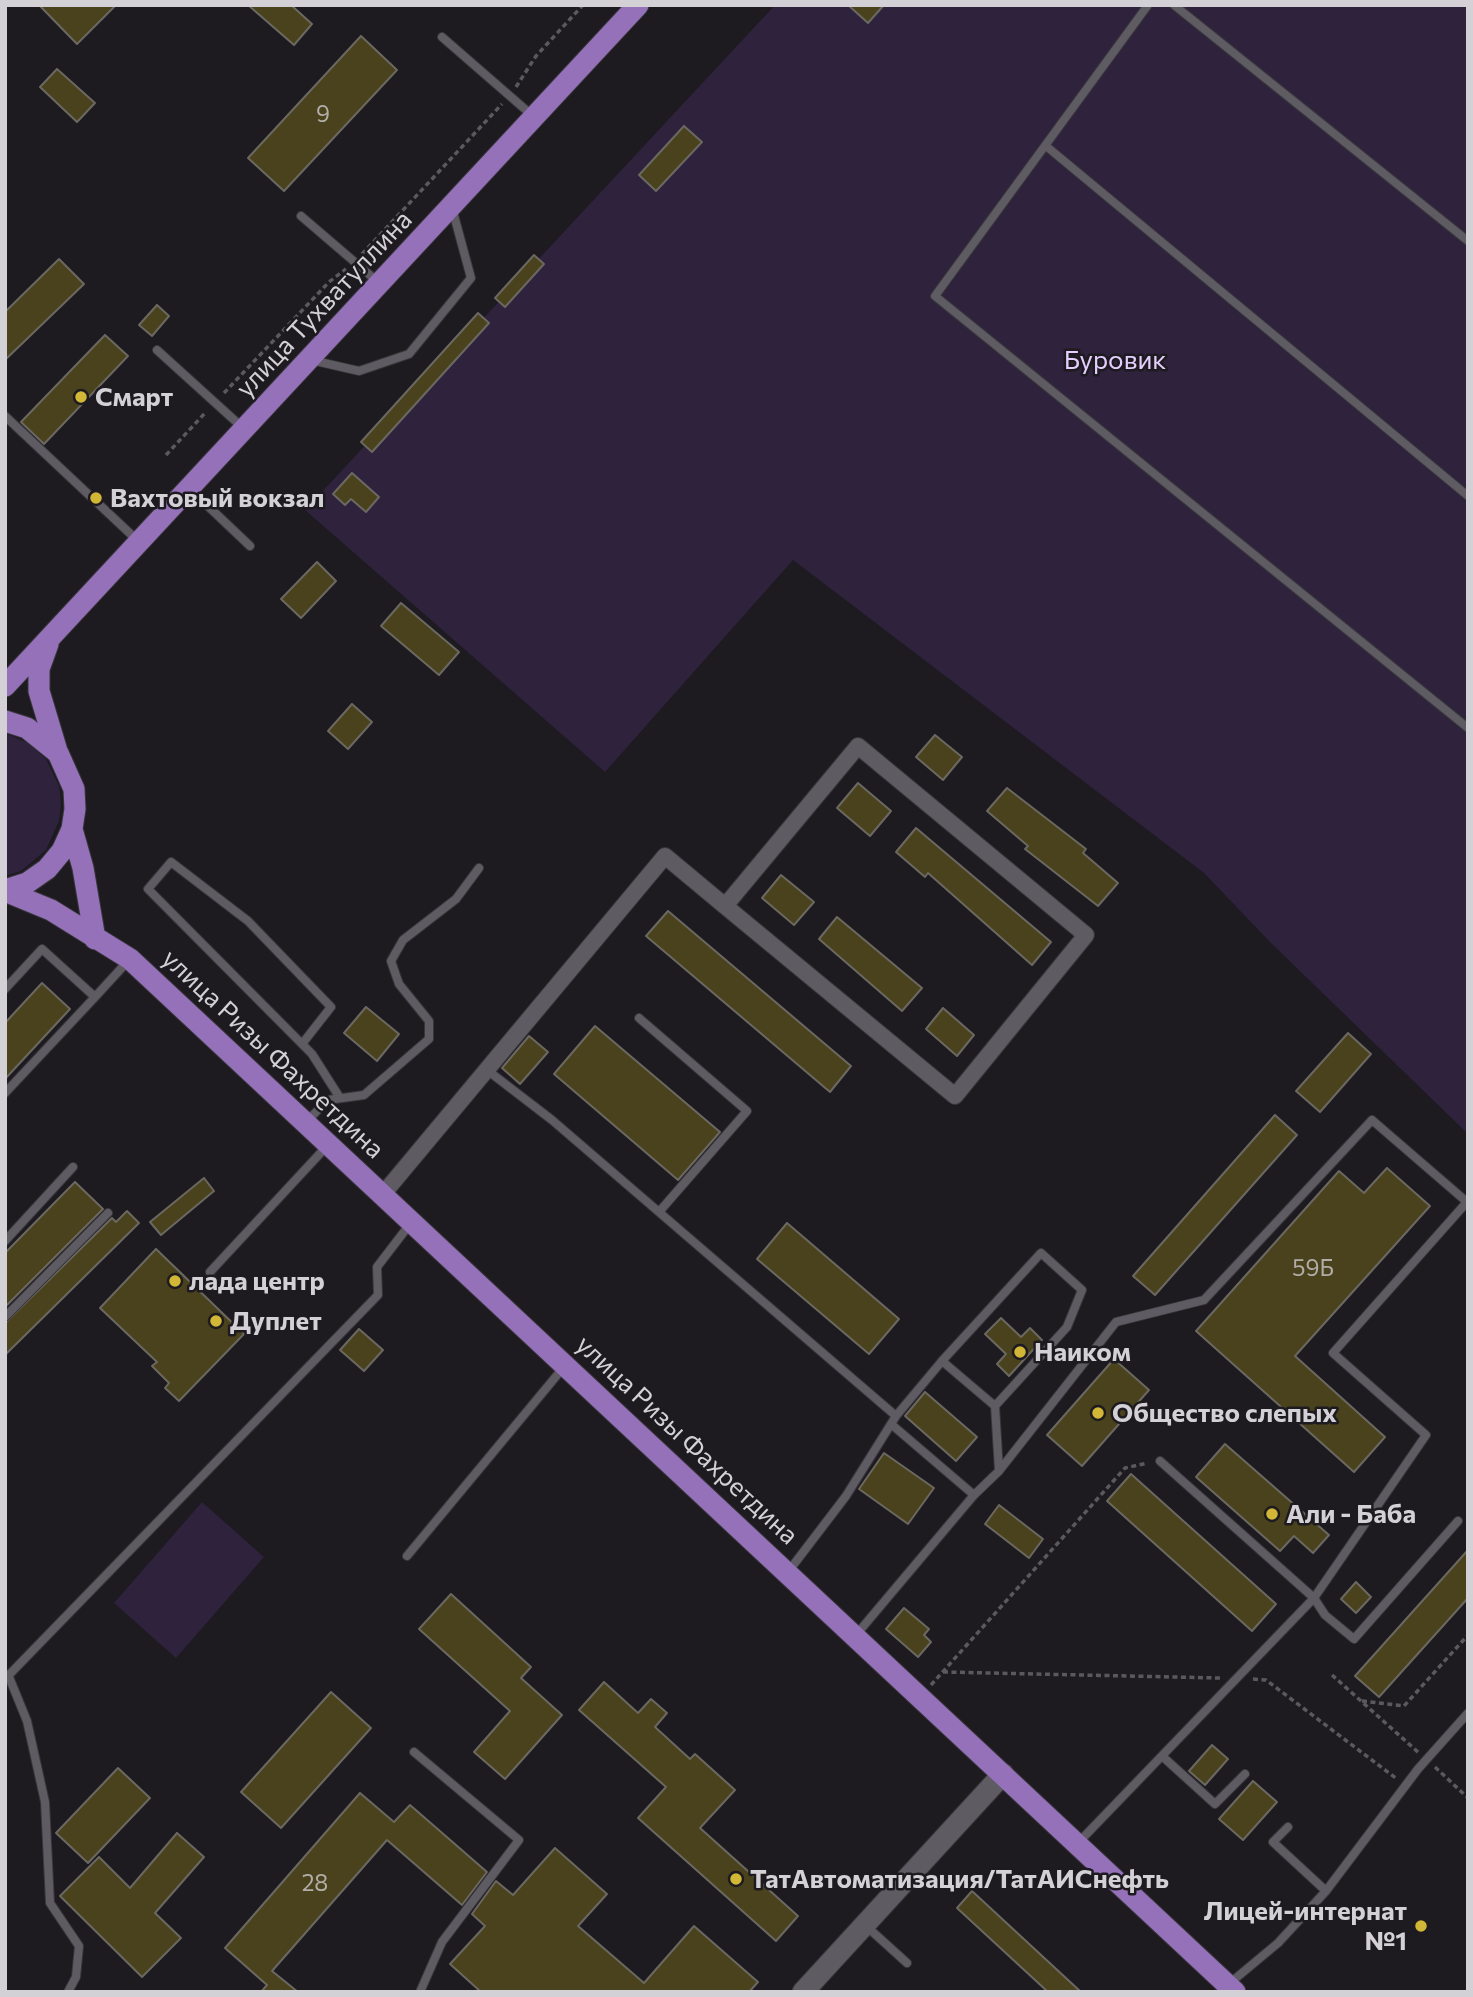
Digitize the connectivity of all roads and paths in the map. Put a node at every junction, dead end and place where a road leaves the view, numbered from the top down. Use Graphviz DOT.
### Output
graph roads {
  1 [pos="583,5"];
  2 [pos="638,5"];
  3 [pos="1148,5"];
  4 [pos="1174,5"];
  5 [pos="442,37"];
  6 [pos="510,96"];
  7 [pos="534,117"];
  8 [pos="1046,146"];
  9 [pos="451,207"];
  10 [pos="301,216"];
  11 [pos="1468,241"];
  12 [pos="355,262"];
  13 [pos="381,285"];
  14 [pos="157,350"];
  15 [pos="310,360"];
  16 [pos="215,403"];
  17 [pos="5,416"];
  18 [pos="245,430"];
  19 [pos="166,455"];
  20 [pos="190,489"];
  21 [pos="1468,496"];
  22 [pos="140,544"];
  23 [pos="250,546"];
  24 [pos="49,641"];
  25 [pos="5,686"];
  26 [pos="5,721"];
  27 [pos="1468,728"];
  28 [pos="58,753"];
  29 [pos="72,829"];
  30 [pos="479,868"];
  31 [pos="5,890"];
  32 [pos="725,906"];
  33 [pos="95,939"];
  34 [pos="130,959"];
  35 [pos="5,989"];
  36 [pos="95,998"];
  37 [pos="639,1018"];
  38 [pos="302,1044"];
  39 [pos="487,1070"];
  40 [pos="5,1093"];
  41 [pos="340,1098"];
  42 [pos="305,1122"];
  43 [pos="329,1144"];
  44 [pos="73,1167"];
  45 [pos="383,1195"];
  46 [pos="659,1212"];
  47 [pos="108,1213"];
  48 [pos="412,1222"];
  49 [pos="5,1241"];
  50 [pos="211,1272"];
  51 [pos="5,1317"];
  52 [pos="942,1361"];
  53 [pos="565,1366"];
  54 [pos="995,1406"];
  55 [pos="894,1420"];
  56 [pos="1160,1461"];
  57 [pos="999,1471"];
  58 [pos="974,1494"];
  59 [pos="1458,1521"];
  60 [pos="407,1556"];
  61 [pos="788,1572"];
  62 [pos="1314,1598"];
  63 [pos="1468,1635"];
  64 [pos="855,1636"];
  65 [pos="943,1672"];
  66 [pos="1332,1675"];
  67 [pos="7,1678"];
  68 [pos="1237,1678"];
  69 [pos="920,1697"];
  70 [pos="1361,1701"];
  71 [pos="1468,1713"];
  72 [pos="414,1752"];
  73 [pos="1162,1756"];
  74 [pos="1426,1759"];
  75 [pos="1003,1774"];
  76 [pos="1245,1774"];
  77 [pos="1405,1786"];
  78 [pos="1468,1798"];
  79 [pos="1288,1827"];
  80 [pos="1077,1844"];
  81 [pos="1326,1891"];
  82 [pos="864,1925"];
  83 [pos="907,1963"];
  84 [pos="1231,1988"];
  85 [pos="68,1992"];
  86 [pos="420,1992"];
  87 [pos="803,1992"];
  1 -- 6 [label="path"];
  2 -- 7 [label="main road, улица Тухватуллина"];
  3 -- 8 [label="lane"];
  4 -- 11 [label="lane"];
  5 -- 6 [label="lane"];
  6 -- 7 [label="lane"];
  6 -- 12 [label="path"];
  7 -- 9 [label="main road, улица Тухватуллина"];
  8 -- 21 [label="lane"];
  8 -- 27 [label="lane"];
  9 -- 13 [label="main road, улица Тухватуллина"];
  9 -- 15 [label="lane"];
  10 -- 12 [label="lane"];
  12 -- 13 [label="lane"];
  12 -- 16 [label="path"];
  13 -- 15 [label="main road, улица Тухватуллина"];
  14 -- 16 [label="lane"];
  15 -- 18 [label="main road, улица Тухватуллина"];
  16 -- 18 [label="lane"];
  16 -- 19 [label="path"];
  17 -- 22 [label="lane"];
  18 -- 20 [label="main road, улица Тухватуллина"];
  20 -- 22 [label="main road, улица Тухватуллина"];
  20 -- 23 [label="lane"];
  22 -- 24 [label="main road, улица Тухватуллина"];
  24 -- 25 [label="main road, улица Тухватуллина"];
  24 -- 28 [label="main road"];
  26 -- 28 [label="main road"];
  28 -- 29 [label="main road"];
  29 -- 31 [label="main road"];
  29 -- 33 [label="main road"];
  30 -- 41 [label="lane"];
  31 -- 33 [label="main road, улица Ризы Фахретдина"];
  32 -- 32 [label="street"];
  32 -- 39 [label="street"];
  33 -- 34 [label="main road, улица Ризы Фахретдина"];
  34 -- 36 [label="lane"];
  34 -- 42 [label="main road, улица Ризы Фахретдина"];
  35 -- 36 [label="lane"];
  36 -- 40 [label="lane"];
  37 -- 46 [label="lane"];
  38 -- 38 [label="lane"];
  38 -- 41 [label="lane"];
  39 -- 45 [label="street"];
  39 -- 46 [label="lane"];
  41 -- 42 [label="lane"];
  42 -- 43 [label="main road, улица Ризы Фахретдина"];
  43 -- 45 [label="main road, улица Ризы Фахретдина"];
  43 -- 50 [label="lane"];
  44 -- 49 [label="lane"];
  45 -- 48 [label="main road, улица Ризы Фахретдина"];
  46 -- 55 [label="lane"];
  47 -- 51 [label="lane"];
  48 -- 53 [label="main road, улица Ризы Фахретдина"];
  48 -- 67 [label="lane"];
  52 -- 54 [label="lane"];
  52 -- 54 [label="lane"];
  52 -- 55 [label="lane"];
  53 -- 60 [label="lane"];
  53 -- 61 [label="main road, улица Ризы Фахретдина"];
  54 -- 57 [label="lane"];
  55 -- 58 [label="lane"];
  55 -- 61 [label="lane"];
  56 -- 62 [label="lane"];
  56 -- 65 [label="path"];
  57 -- 58 [label="lane"];
  57 -- 62 [label="lane"];
  58 -- 64 [label="lane"];
  59 -- 62 [label="lane"];
  61 -- 64 [label="main road, улица Ризы Фахретдина"];
  62 -- 68 [label="lane"];
  63 -- 70 [label="path"];
  64 -- 69 [label="main road, улица Ризы Фахретдина"];
  65 -- 68 [label="path"];
  65 -- 69 [label="path"];
  66 -- 70 [label="path"];
  67 -- 85 [label="lane"];
  68 -- 73 [label="lane"];
  68 -- 77 [label="path"];
  69 -- 75 [label="main road, улица Ризы Фахретдина"];
  70 -- 74 [label="path"];
  71 -- 74 [label="lane"];
  72 -- 86 [label="lane"];
  73 -- 76 [label="lane"];
  73 -- 80 [label="lane"];
  74 -- 77 [label="lane"];
  74 -- 78 [label="path"];
  75 -- 80 [label="main road, улица Ризы Фахретдина"];
  75 -- 82 [label="street"];
  77 -- 81 [label="lane"];
  79 -- 81 [label="lane"];
  80 -- 84 [label="main road, улица Ризы Фахретдина"];
  81 -- 84 [label="lane"];
  82 -- 83 [label="lane"];
  82 -- 87 [label="street"];
}
